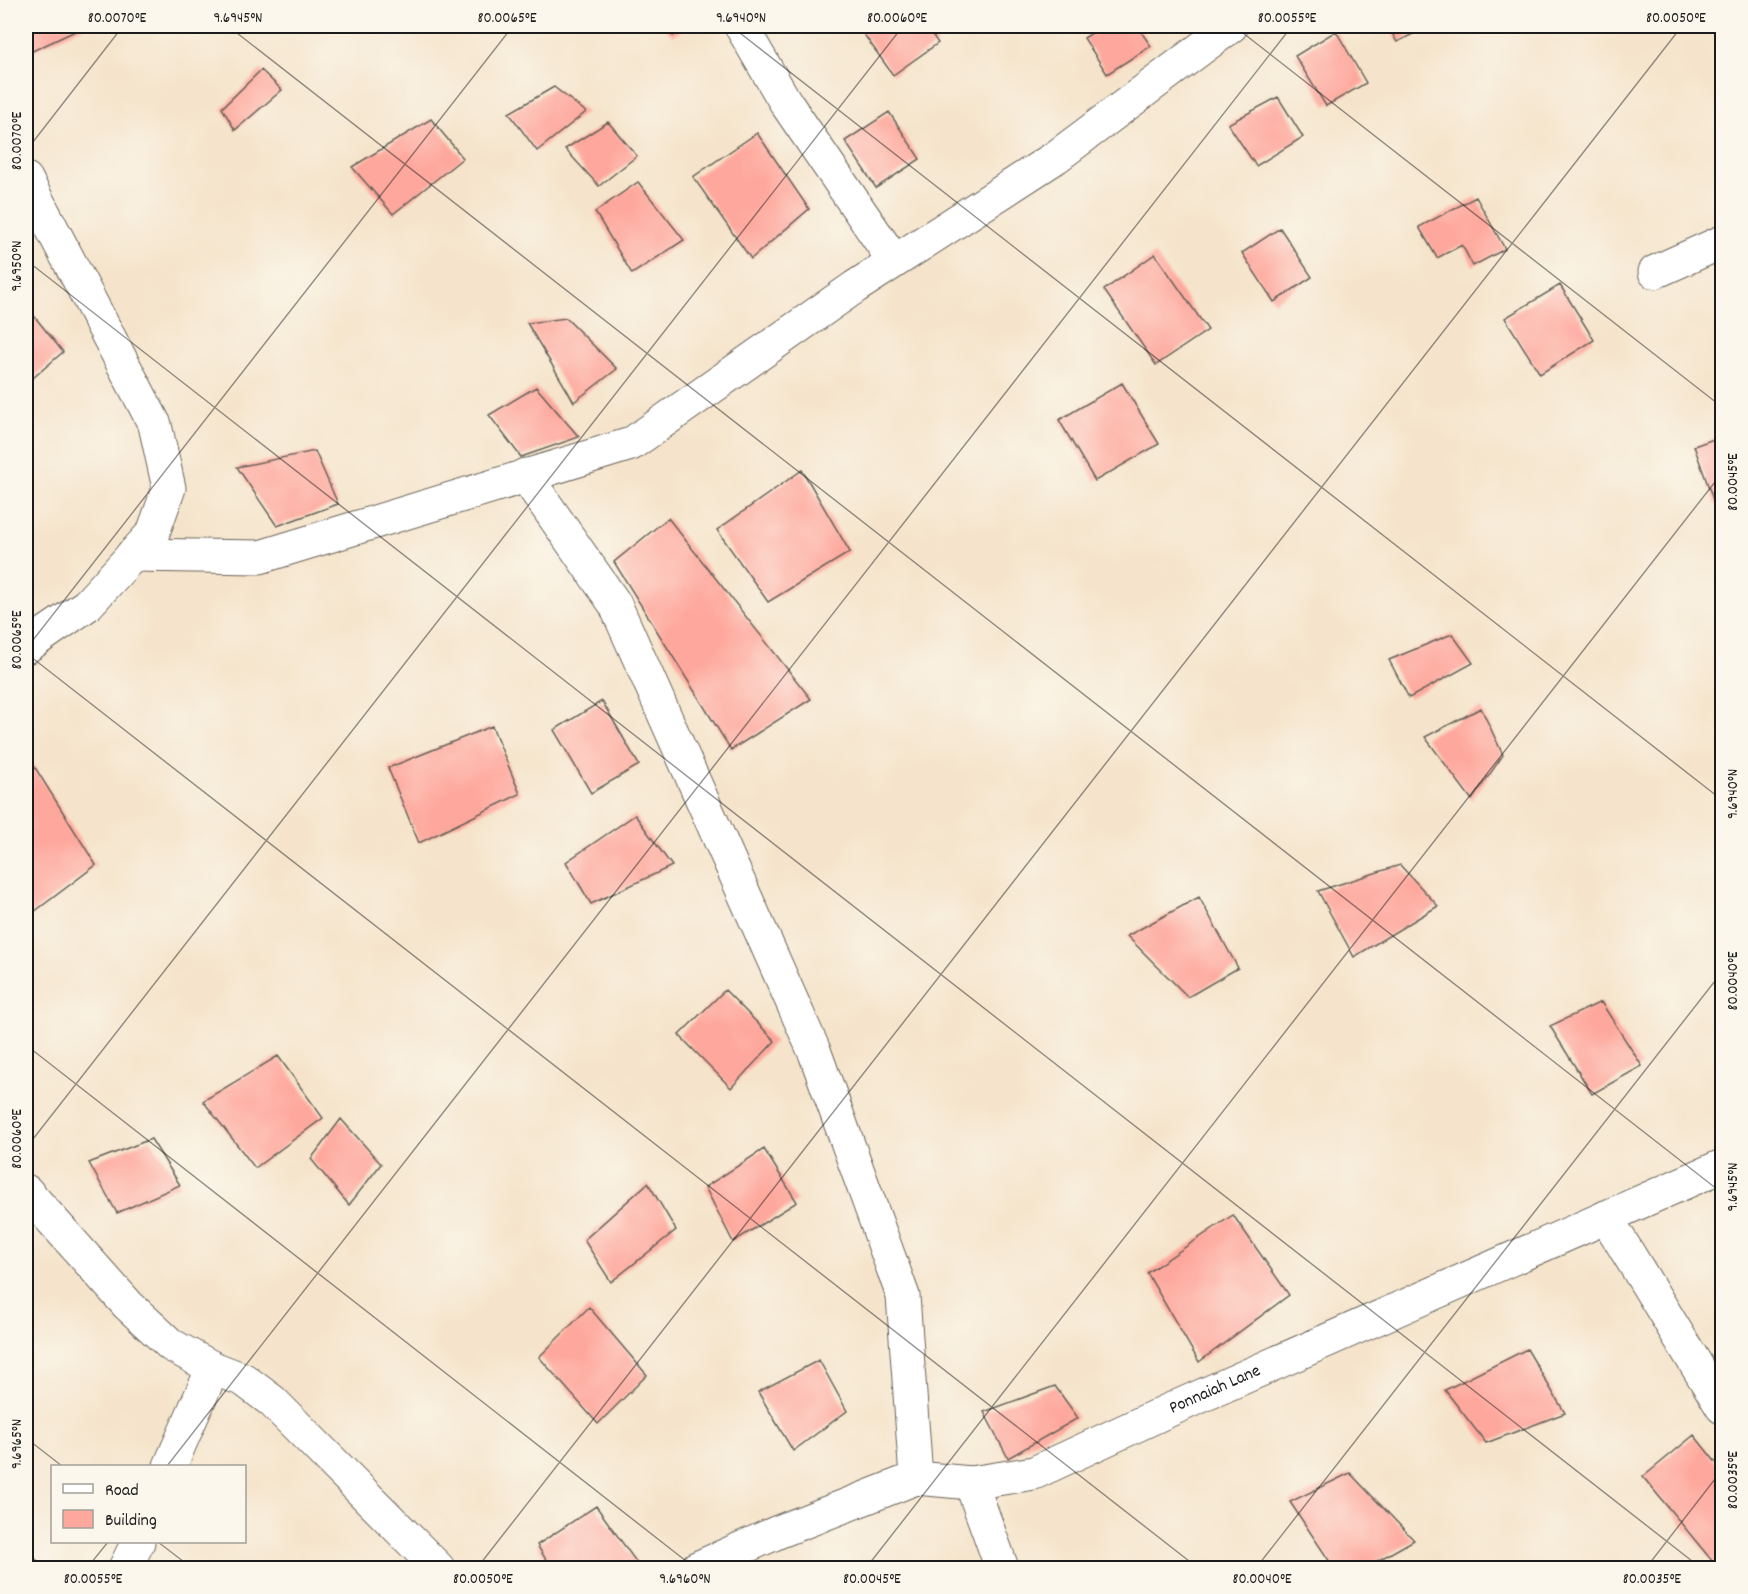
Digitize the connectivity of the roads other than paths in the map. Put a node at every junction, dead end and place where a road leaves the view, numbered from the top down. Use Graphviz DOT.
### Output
graph roads {
  1 [pos="741,26"];
  2 [pos="1231,26"];
  3 [pos="26,178"];
  4 [pos="1722,242"];
  5 [pos="894,261"];
  6 [pos="1654,272"];
  7 [pos="525,475"];
  8 [pos="132,555"];
  9 [pos="26,647"];
  10 [pos="1722,1166"];
  11 [pos="26,1191"];
  12 [pos="1606,1217"];
  13 [pos="213,1368"];
  14 [pos="1722,1407"];
  15 [pos="171,1465"];
  16 [pos="916,1478"];
  17 [pos="971,1483"];
  18 [pos="138,1543"];
  19 [pos="125,1569"];
  20 [pos="438,1569"];
  21 [pos="697,1569"];
  22 [pos="1002,1569"];
  1 -- 5 [label="street"];
  2 -- 5 [label="street"];
  3 -- 8 [label="street"];
  4 -- 6 [label="street"];
  5 -- 7 [label="street"];
  7 -- 8 [label="street"];
  7 -- 16 [label="street"];
  8 -- 9 [label="street"];
  10 -- 12 [label="street, Ponnaiah Lane"];
  11 -- 13 [label="street"];
  12 -- 14 [label="street"];
  12 -- 17 [label="street, Ponnaiah Lane"];
  13 -- 15 [label="street"];
  13 -- 20 [label="street"];
  16 -- 17 [label="street, Ponnaiah Lane"];
  16 -- 21 [label="street, Ponnaiah Lane"];
  17 -- 22 [label="street"];
  18 -- 19 [label="street"];
}
